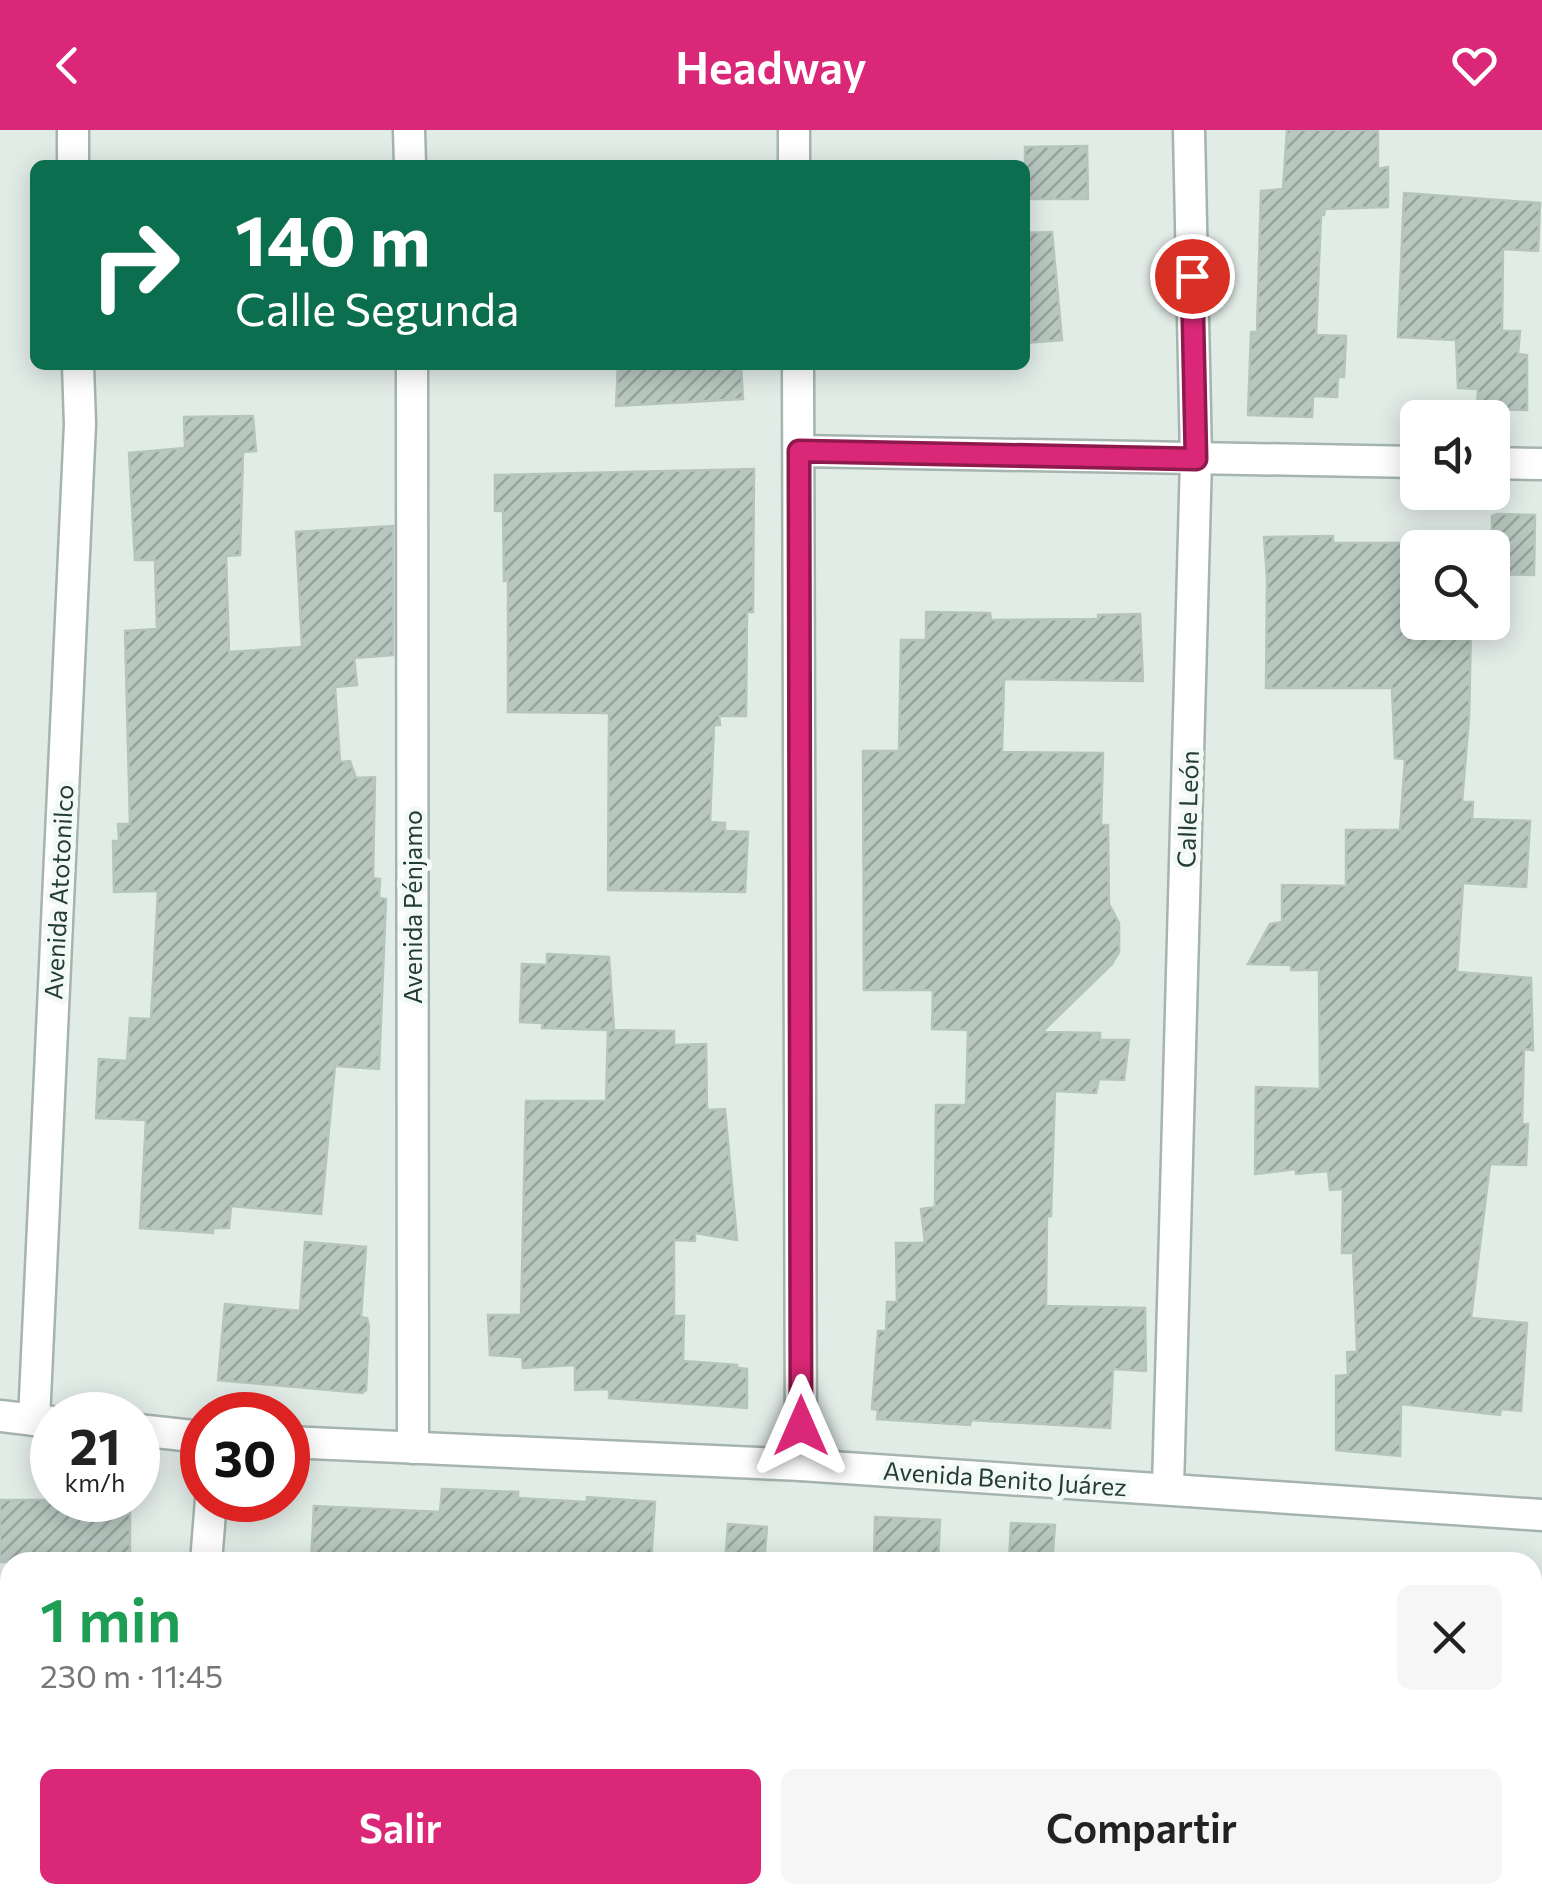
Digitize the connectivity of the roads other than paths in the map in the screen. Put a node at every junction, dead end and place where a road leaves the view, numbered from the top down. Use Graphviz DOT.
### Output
graph roads {
  1 [pos="72,130"];
  2 [pos="409,130"];
  3 [pos="794,130"];
  4 [pos="1190,130"];
  5 [pos="73,160"];
  6 [pos="410,160"];
  7 [pos="794,160"];
  8 [pos="78,370"];
  9 [pos="412,370"];
  10 [pos="798,370"];
  11 [pos="799,451"];
  12 [pos="1196,459"];
  13 [pos="1400,462"];
  14 [pos="1510,464"];
  15 [pos="1542,464"];
  16 [pos="44,1392"];
  17 [pos="0,1416"];
  18 [pos="30,1419"];
  19 [pos="310,1443"];
  20 [pos="412,1448"];
  21 [pos="801,1465"];
  22 [pos="1168,1488"];
  23 [pos="1542,1515"];
  24 [pos="209,1522"];
  25 [pos="207,1552"];
  1 -- 5 [label="street"];
  2 -- 6 [label="street"];
  3 -- 7 [label="street"];
  4 -- 12 [label="street, Calle León"];
  8 -- 16 [label="street, Avenida Atotonilco"];
  9 -- 20 [label="street, Avenida Pénjamo"];
  10 -- 11 [label="street"];
  11 -- 12 [label="street"];
  11 -- 21 [label="street"];
  12 -- 13 [label="street"];
  12 -- 22 [label="street, Calle León"];
  14 -- 15 [label="street"];
  17 -- 18 [label="street"];
  19 -- 20 [label="street, Avenida Benito Juárez"];
  20 -- 21 [label="street, Avenida Benito Juárez"];
  21 -- 22 [label="street, Avenida Benito Juárez"];
  22 -- 23 [label="street, Avenida Benito Juárez"];
  24 -- 25 [label="street"];
}
